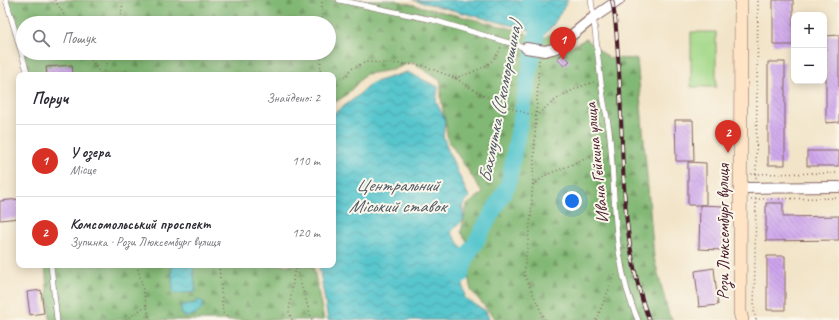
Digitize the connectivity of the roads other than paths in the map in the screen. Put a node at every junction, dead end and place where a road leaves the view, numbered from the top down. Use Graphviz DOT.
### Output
graph roads {
  1 [pos="6,0"];
  2 [pos="338,0"];
  3 [pos="591,0"];
  4 [pos="620,0"];
  5 [pos="741,0"];
  6 [pos="594,18"];
  7 [pos="16,34"];
  8 [pos="526,48"];
  9 [pos="24,60"];
  10 [pos="27,72"];
  11 [pos="839,187"];
  12 [pos="741,194"];
  13 [pos="51,268"];
  14 [pos="57,320"];
  15 [pos="638,320"];
  16 [pos="742,320"];
  1 -- 7 [label="lane"];
  2 -- 8 [label="lane"];
  3 -- 6 [label="lane, Ивана Гейкина улица"];
  4 -- 6 [label="street"];
  5 -- 12 [label="street, Рози Люксембург вулиця"];
  6 -- 8 [label="street"];
  6 -- 15 [label="lane, Ивана Гейкина улица"];
  9 -- 10 [label="lane"];
  11 -- 12 [label="street"];
  12 -- 16 [label="street, Рози Люксембург вулиця"];
  13 -- 14 [label="lane"];
}
